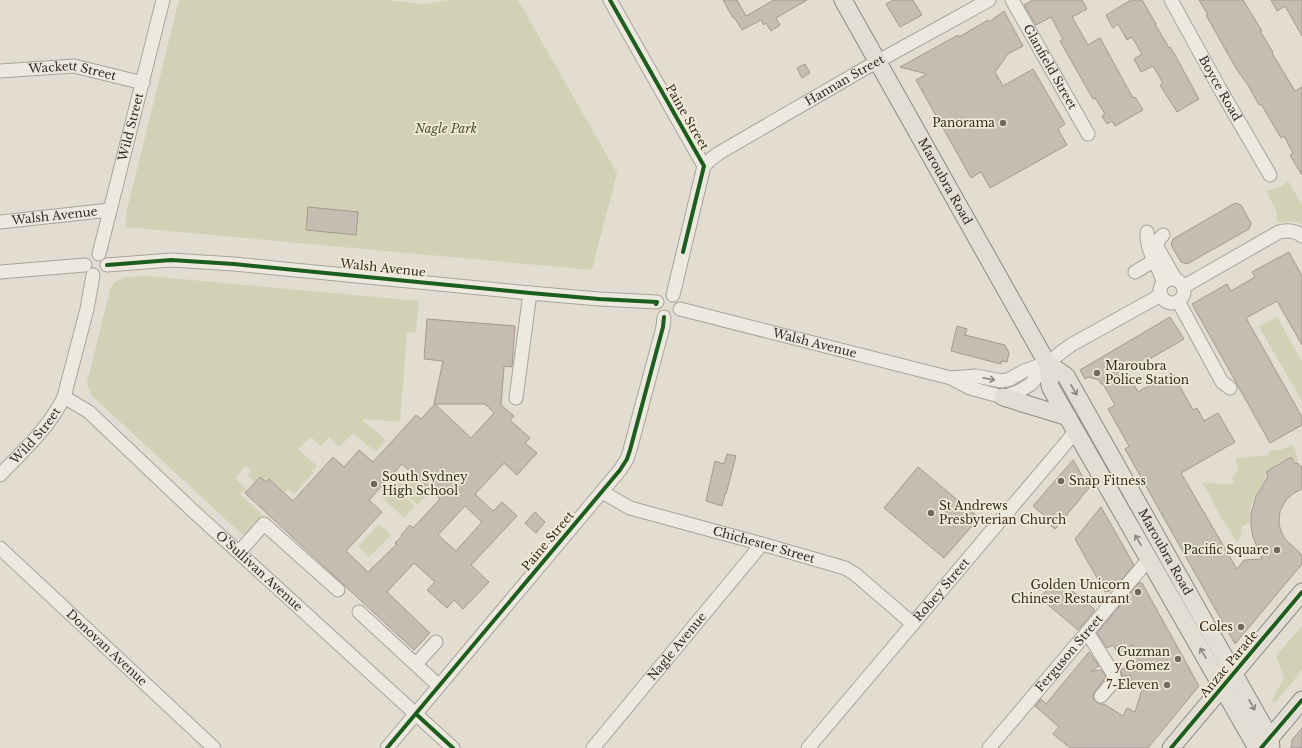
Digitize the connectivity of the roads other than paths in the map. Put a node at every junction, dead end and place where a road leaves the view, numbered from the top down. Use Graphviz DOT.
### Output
graph roads {
  1 [pos="163,0"];
  2 [pos="610,0"];
  3 [pos="843,0"];
  4 [pos="989,0"];
  5 [pos="1012,0"];
  6 [pos="1171,0"];
  7 [pos="878,62"];
  8 [pos="0,71"];
  9 [pos="143,83"];
  10 [pos="1088,134"];
  11 [pos="704,166"];
  12 [pos="1270,175"];
  13 [pos="109,216"];
  14 [pos="0,222"];
  15 [pos="1148,232"];
  16 [pos="1163,235"];
  17 [pos="1301,235"];
  18 [pos="101,248"];
  19 [pos="1160,260"];
  20 [pos="107,265"];
  21 [pos="89,270"];
  22 [pos="0,272"];
  23 [pos="1135,272"];
  24 [pos="1179,283"];
  25 [pos="1162,289"];
  26 [pos="530,293"];
  27 [pos="673,295"];
  28 [pos="1178,301"];
  29 [pos="657,302"];
  30 [pos="680,309"];
  31 [pos="664,317"];
  32 [pos="1047,363"];
  33 [pos="951,378"];
  34 [pos="1226,385"];
  35 [pos="64,397"];
  36 [pos="516,398"];
  37 [pos="1003,398"];
  38 [pos="1072,424"];
  39 [pos="0,476"];
  40 [pos="602,492"];
  41 [pos="762,544"];
  42 [pos="0,548"];
  43 [pos="239,552"];
  44 [pos="1149,559"];
  45 [pos="338,590"];
  46 [pos="1302,592"];
  47 [pos="359,612"];
  48 [pos="913,624"];
  49 [pos="1087,632"];
  50 [pos="436,642"];
  51 [pos="416,664"];
  52 [pos="1234,673"];
  53 [pos="439,686"];
  54 [pos="1222,686"];
  55 [pos="1101,696"];
  56 [pos="1302,700"];
  57 [pos="416,714"];
  58 [pos="1268,744"];
  59 [pos="214,748"];
  60 [pos="387,748"];
  61 [pos="452,748"];
  62 [pos="593,748"];
  63 [pos="808,748"];
  64 [pos="989,748"];
  65 [pos="1171,748"];
  66 [pos="1257,748"];
  1 -- 9 [label="street, Wild Street"];
  2 -- 11 [label="street, Paine Street"];
  3 -- 7 [label="main road, Maroubra Road"];
  4 -- 7 [label="street, Hannan Street"];
  5 -- 10 [label="street, Glanfield Street"];
  6 -- 12 [label="street, Boyce Road"];
  7 -- 11 [label="street, Hannan Street"];
  7 -- 32 [label="main road, Maroubra Road"];
  8 -- 9 [label="street, Wackett Street"];
  9 -- 13 [label="street, Wild Street"];
  11 -- 27 [label="street, Paine Street"];
  13 -- 14 [label="street, Walsh Avenue"];
  13 -- 18 [label="street, Wild Street"];
  15 -- 19 [label="street"];
  16 -- 19 [label="street"];
  17 -- 24 [label="street"];
  18 -- 20 [label="street"];
  18 -- 21 [label="street"];
  19 -- 23 [label="street"];
  19 -- 24 [label="street"];
  19 -- 25 [label="street"];
  20 -- 21 [label="street"];
  20 -- 26 [label="street, Walsh Avenue"];
  21 -- 22 [label="street"];
  21 -- 35 [label="street, Wild Street"];
  24 -- 25 [label="street"];
  24 -- 28 [label="street"];
  25 -- 28 [label="street"];
  25 -- 32 [label="street"];
  26 -- 29 [label="street, Walsh Avenue"];
  26 -- 36 [label="street"];
  27 -- 29 [label="street"];
  27 -- 30 [label="street"];
  28 -- 34 [label="street"];
  29 -- 31 [label="street"];
  30 -- 31 [label="street"];
  30 -- 33 [label="street, Walsh Avenue"];
  31 -- 40 [label="street, Paine Street"];
  33 -- 32 [label="street, Walsh Avenue, one-way"];
  32 -- 37 [label="street"];
  32 -- 38 [label="main road, Maroubra Road"];
  32 -- 52 [label="main road, Maroubra Road, one-way"];
  33 -- 37 [label="street, Walsh Avenue"];
  35 -- 39 [label="street, Wild Street"];
  35 -- 43 [label="street, O'Sullivan Avenue"];
  37 -- 38 [label="main road"];
  44 -- 38 [label="main road, Maroubra Road, one-way"];
  38 -- 48 [label="street, Robey Street"];
  40 -- 41 [label="street, Chichester Street"];
  40 -- 53 [label="street, Paine Street"];
  41 -- 48 [label="street, Chichester Street"];
  41 -- 62 [label="street, Nagle Avenue"];
  42 -- 59 [label="street, Donovan Avenue"];
  43 -- 45 [label="street"];
  43 -- 57 [label="street, O'Sullivan Avenue"];
  44 -- 49 [label="street, Ferguson Street"];
  54 -- 44 [label="main road, Maroubra Road, one-way"];
  46 -- 52 [label="main road, Anzac Parade"];
  47 -- 51 [label="street"];
  48 -- 63 [label="street, Robey Street"];
  49 -- 55 [label="street"];
  49 -- 64 [label="street, Ferguson Street"];
  50 -- 51 [label="street"];
  51 -- 53 [label="street"];
  52 -- 54 [label="main road, Anzac Parade"];
  52 -- 58 [label="main road, Maroubra Road, one-way"];
  53 -- 57 [label="street, Paine Street"];
  54 -- 65 [label="main road, Anzac Parade"];
  54 -- 66 [label="main road, Maroubra Road"];
  56 -- 58 [label="main road"];
  57 -- 60 [label="street, Paine Street"];
  57 -- 61 [label="street, O'Sullivan Avenue"];
}
